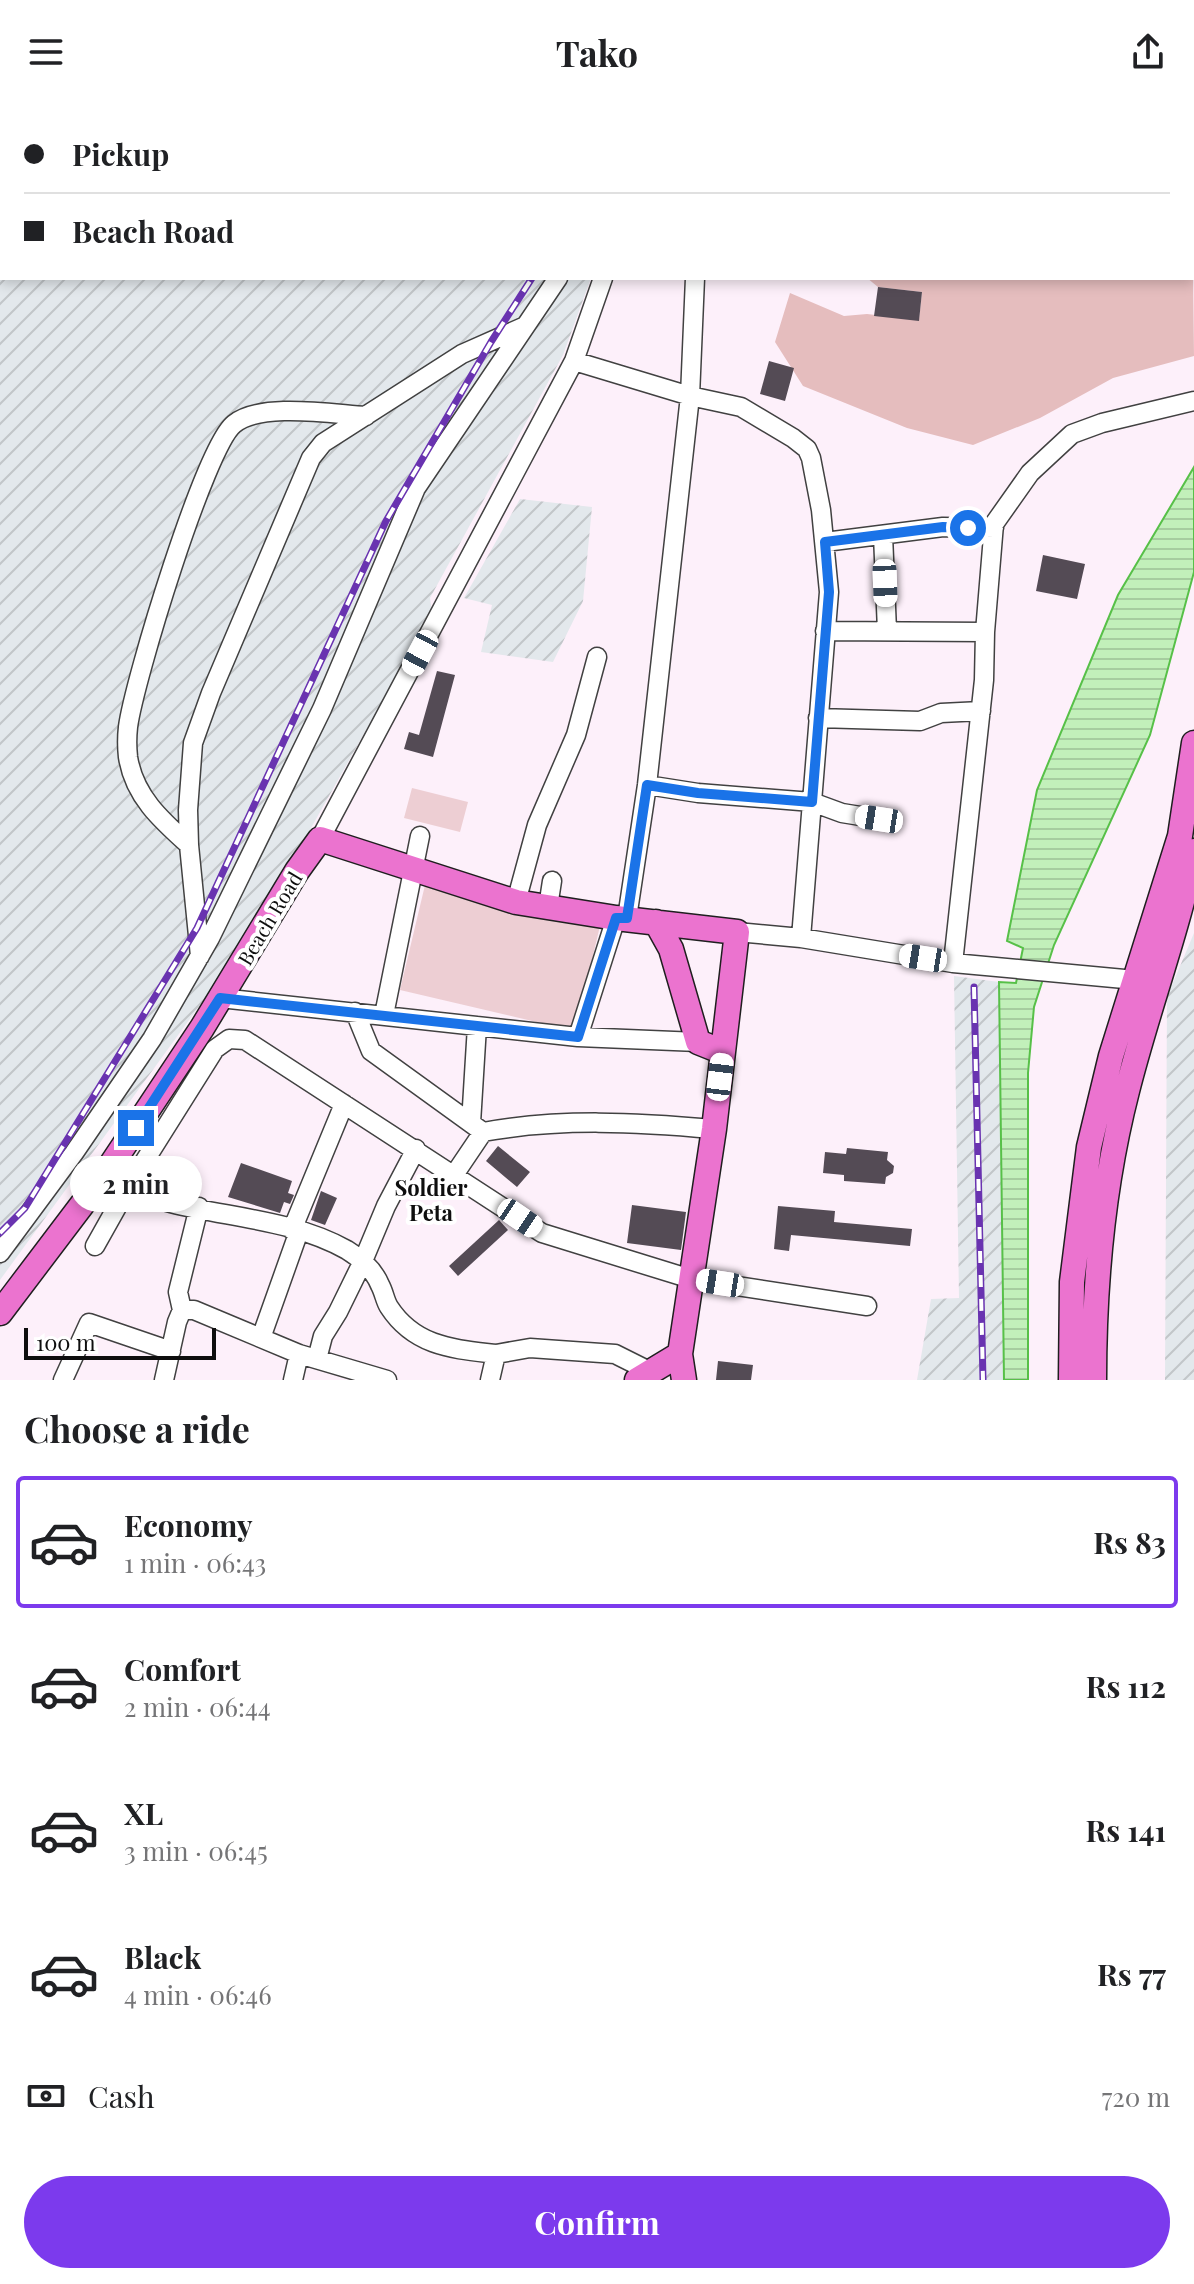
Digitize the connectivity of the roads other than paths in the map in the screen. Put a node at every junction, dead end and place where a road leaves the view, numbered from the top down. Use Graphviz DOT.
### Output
graph roads {
  1 [pos="557,280"];
  2 [pos="602,280"];
  3 [pos="695,280"];
  4 [pos="525,326"];
  5 [pos="574,361"];
  6 [pos="690,396"];
  7 [pos="1194,401"];
  8 [pos="366,416"];
  9 [pos="994,528"];
  10 [pos="883,535"];
  11 [pos="825,542"];
  12 [pos="825,631"];
  13 [pos="887,631"];
  14 [pos="985,632"];
  15 [pos="597,657"];
  16 [pos="981,711"];
  17 [pos="818,718"];
  18 [pos="1194,743"];
  19 [pos="647,785"];
  20 [pos="812,802"];
  21 [pos="879,819"];
  22 [pos="420,836"];
  23 [pos="320,839"];
  24 [pos="189,845"];
  25 [pos="1194,851"];
  26 [pos="413,870"];
  27 [pos="552,881"];
  28 [pos="516,902"];
  29 [pos="548,907"];
  30 [pos="621,918"];
  31 [pos="656,922"];
  32 [pos="737,932"];
  33 [pos="801,938"];
  34 [pos="200,956"];
  35 [pos="953,963"];
  36 [pos="1135,980"];
  37 [pos="220,998"];
  38 [pos="355,1012"];
  39 [pos="384,1015"];
  40 [pos="477,1026"];
  41 [pos="578,1037"];
  42 [pos="698,1042"];
  43 [pos="723,1052"];
  44 [pos="344,1104"];
  45 [pos="477,1128"];
  46 [pos="714,1129"];
  47 [pos="416,1149"];
  48 [pos="454,1175"];
  49 [pos="103,1177"];
  50 [pos="127,1189"];
  51 [pos="199,1207"];
  52 [pos="295,1230"];
  53 [pos="95,1246"];
  54 [pos="0,1253"];
  55 [pos="363,1261"];
  56 [pos="691,1279"];
  57 [pos="867,1306"];
  58 [pos="182,1310"];
  59 [pos="0,1313"];
  60 [pos="261,1338"];
  61 [pos="171,1351"];
  62 [pos="496,1354"];
  63 [pos="680,1354"];
  64 [pos="308,1356"];
  65 [pos="643,1376"];
  66 [pos="63,1380"];
  67 [pos="164,1380"];
  68 [pos="293,1380"];
  69 [pos="387,1380"];
  70 [pos="490,1380"];
  71 [pos="684,1380"];
  72 [pos="1071,1380"];
  73 [pos="1094,1380"];
  1 -- 4 [label="street"];
  2 -- 5 [label="street"];
  3 -- 6 [label="street"];
  4 -- 8 [label="street"];
  4 -- 34 [label="street"];
  5 -- 6 [label="street"];
  5 -- 23 [label="street"];
  6 -- 11 [label="street"];
  6 -- 19 [label="street"];
  7 -- 9 [label="street"];
  8 -- 24 [label="street"];
  8 -- 24 [label="street"];
  9 -- 10 [label="street"];
  9 -- 14 [label="street"];
  10 -- 11 [label="street"];
  10 -- 13 [label="street"];
  11 -- 12 [label="street"];
  12 -- 13 [label="street"];
  12 -- 17 [label="street"];
  13 -- 14 [label="street"];
  14 -- 16 [label="street"];
  15 -- 28 [label="street"];
  16 -- 17 [label="street"];
  16 -- 35 [label="street"];
  17 -- 20 [label="street"];
  18 -- 36 [label="main road"];
  19 -- 20 [label="street"];
  19 -- 30 [label="street"];
  20 -- 21 [label="street"];
  20 -- 33 [label="street"];
  22 -- 26 [label="street"];
  23 -- 26 [label="main road"];
  23 -- 37 [label="main road, Beach Road"];
  24 -- 34 [label="street"];
  25 -- 73 [label="main road"];
  26 -- 28 [label="main road"];
  26 -- 39 [label="street"];
  27 -- 29 [label="street"];
  28 -- 29 [label="main road"];
  29 -- 30 [label="main road"];
  30 -- 31 [label="main road"];
  30 -- 41 [label="street"];
  31 -- 32 [label="main road"];
  31 -- 42 [label="main road"];
  32 -- 33 [label="street"];
  32 -- 43 [label="main road"];
  33 -- 35 [label="street"];
  34 -- 54 [label="street"];
  35 -- 36 [label="street"];
  36 -- 72 [label="main road"];
  37 -- 38 [label="street"];
  37 -- 49 [label="main road, Beach Road"];
  38 -- 39 [label="street"];
  38 -- 45 [label="street"];
  39 -- 40 [label="street"];
  40 -- 41 [label="street"];
  40 -- 45 [label="street"];
  41 -- 42 [label="street"];
  42 -- 43 [label="main road"];
  43 -- 46 [label="main road"];
  44 -- 47 [label="street"];
  44 -- 50 [label="street"];
  44 -- 52 [label="street"];
  45 -- 46 [label="street"];
  45 -- 48 [label="street"];
  46 -- 56 [label="main road"];
  47 -- 48 [label="street"];
  47 -- 55 [label="street"];
  48 -- 56 [label="street"];
  49 -- 50 [label="street"];
  49 -- 59 [label="main road, Beach Road"];
  50 -- 51 [label="street"];
  50 -- 53 [label="street"];
  51 -- 52 [label="street"];
  51 -- 58 [label="street"];
  52 -- 55 [label="street"];
  52 -- 60 [label="street"];
  55 -- 62 [label="street"];
  55 -- 64 [label="street"];
  56 -- 57 [label="street"];
  56 -- 63 [label="main road"];
  58 -- 60 [label="street"];
  58 -- 61 [label="street"];
  60 -- 64 [label="street"];
  61 -- 66 [label="street"];
  61 -- 67 [label="street"];
  62 -- 65 [label="street"];
  62 -- 70 [label="street"];
  63 -- 65 [label="main road"];
  63 -- 71 [label="main road"];
  64 -- 68 [label="street"];
  64 -- 69 [label="street"];
}
